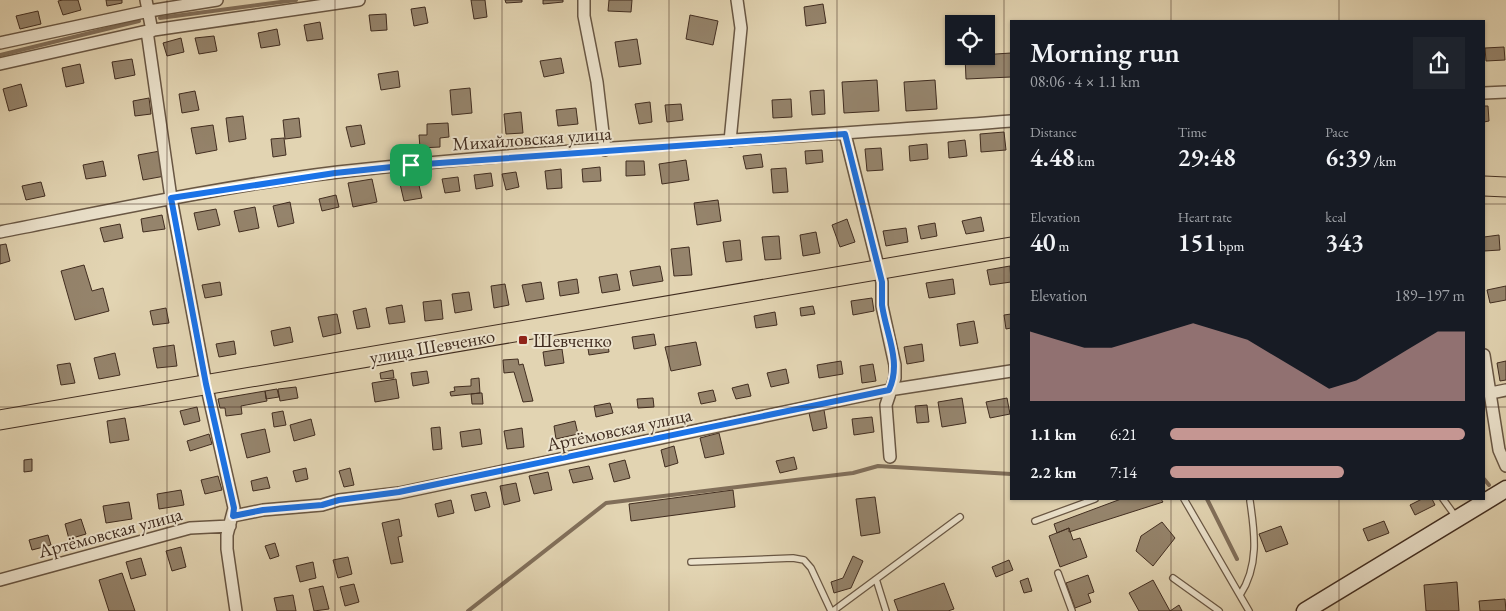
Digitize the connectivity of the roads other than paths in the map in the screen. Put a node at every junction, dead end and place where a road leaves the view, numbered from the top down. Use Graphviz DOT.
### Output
graph roads {
  1 [pos="217,0"];
  2 [pos="359,0"];
  3 [pos="584,0"];
  4 [pos="737,0"];
  5 [pos="147,5"];
  6 [pos="150,31"];
  7 [pos="0,43"];
  8 [pos="0,64"];
  9 [pos="1506,92"];
  10 [pos="1485,93"];
  11 [pos="1010,121"];
  12 [pos="845,134"];
  13 [pos="730,141"];
  14 [pos="605,150"];
  15 [pos="1485,186"];
  16 [pos="1506,187"];
  17 [pos="171,198"];
  18 [pos="0,232"];
  19 [pos="1010,247"];
  20 [pos="879,270"];
  21 [pos="1010,371"];
  22 [pos="1486,377"];
  23 [pos="206,384"];
  24 [pos="889,390"];
  25 [pos="1506,390"];
  26 [pos="1491,393"];
  27 [pos="0,420"];
  28 [pos="890,457"];
  29 [pos="1506,466"];
  30 [pos="1506,489"];
  31 [pos="1092,500"];
  32 [pos="1185,500"];
  33 [pos="1444,500"];
  34 [pos="1250,501"];
  35 [pos="960,517"];
  36 [pos="1457,518"];
  37 [pos="232,521"];
  38 [pos="1035,521"];
  39 [pos="691,562"];
  40 [pos="1058,573"];
  41 [pos="1173,578"];
  42 [pos="876,579"];
  43 [pos="0,580"];
  44 [pos="1240,595"];
  45 [pos="236,611"];
  46 [pos="832,611"];
  47 [pos="886,611"];
  48 [pos="1072,611"];
  49 [pos="1219,611"];
  50 [pos="1249,611"];
  51 [pos="1306,611"];
  1 -- 5 [label="street"];
  2 -- 6 [label="street"];
  3 -- 14 [label="street"];
  4 -- 13 [label="street"];
  5 -- 6 [label="street"];
  5 -- 7 [label="street"];
  6 -- 8 [label="street"];
  6 -- 17 [label="street"];
  9 -- 10 [label="street"];
  11 -- 12 [label="street, Михайловская улица"];
  12 -- 13 [label="street, Михайловская улица"];
  12 -- 20 [label="street"];
  13 -- 14 [label="street, Михайловская улица"];
  14 -- 17 [label="street, Михайловская улица"];
  15 -- 16 [label="main road"];
  17 -- 18 [label="street, Михайловская улица"];
  17 -- 23 [label="street"];
  19 -- 20 [label="main road, улица Шевченко"];
  20 -- 23 [label="main road, улица Шевченко"];
  20 -- 24 [label="street"];
  21 -- 24 [label="street, Артёмовская улица"];
  22 -- 26 [label="street"];
  23 -- 27 [label="main road, улица Шевченко"];
  23 -- 37 [label="street"];
  24 -- 28 [label="street"];
  24 -- 37 [label="street, Артёмовская улица"];
  25 -- 26 [label="street"];
  26 -- 29 [label="street"];
  30 -- 36 [label="main road"];
  31 -- 38 [label="lane"];
  32 -- 44 [label="lane"];
  33 -- 36 [label="lane"];
  34 -- 44 [label="lane"];
  35 -- 42 [label="lane"];
  36 -- 51 [label="main road"];
  37 -- 43 [label="street, Артёмовская улица"];
  37 -- 45 [label="street"];
  39 -- 46 [label="lane"];
  40 -- 48 [label="lane"];
  41 -- 49 [label="lane"];
  42 -- 46 [label="lane"];
  42 -- 47 [label="lane"];
  44 -- 50 [label="lane"];
}
